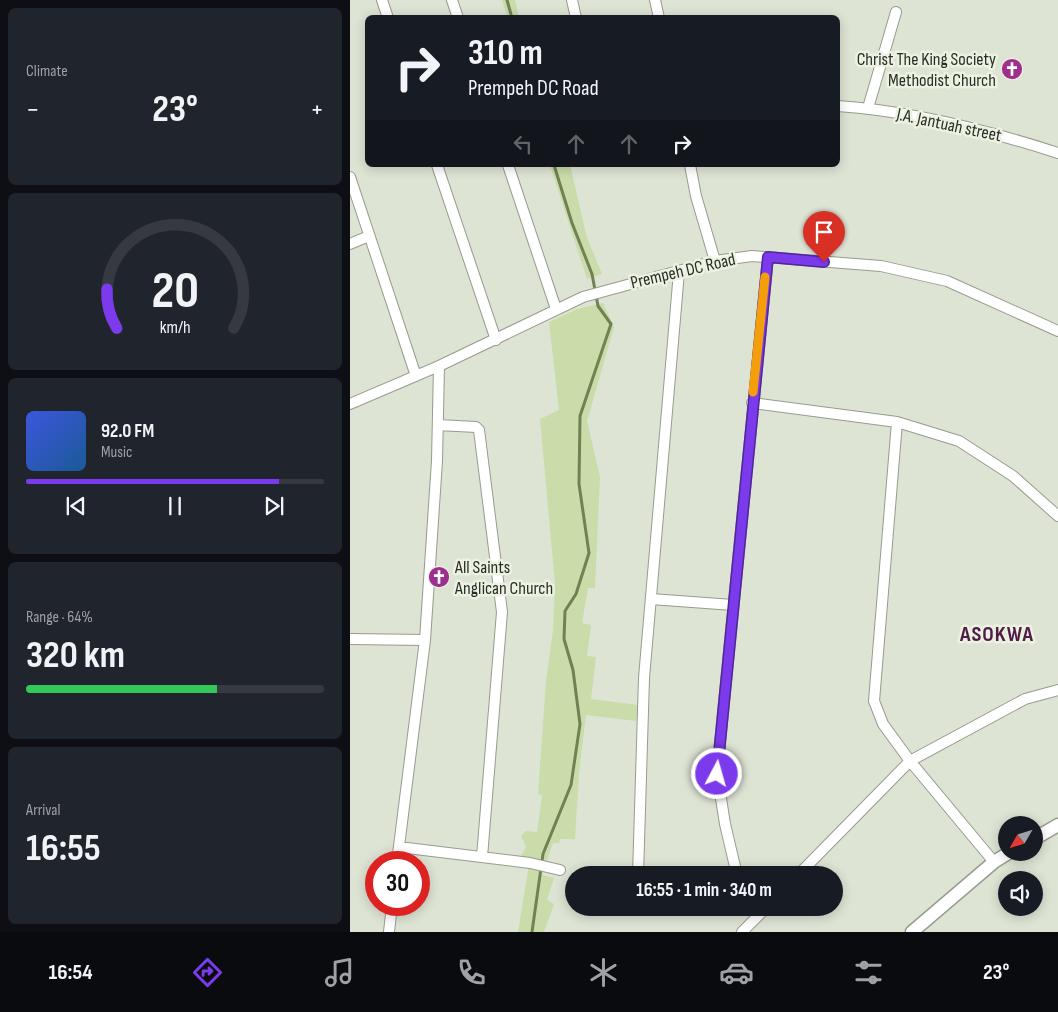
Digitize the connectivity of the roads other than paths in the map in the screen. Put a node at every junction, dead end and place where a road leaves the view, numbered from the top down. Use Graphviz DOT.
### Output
graph roads {
  1 [pos="382,0"];
  2 [pos="452,0"];
  3 [pos="572,0"];
  4 [pos="655,0"];
  5 [pos="896,12"];
  6 [pos="387,15"];
  7 [pos="457,15"];
  8 [pos="575,15"];
  9 [pos="658,15"];
  10 [pos="840,106"];
  11 [pos="868,108"];
  12 [pos="1058,153"];
  13 [pos="438,167"];
  14 [pos="509,167"];
  15 [pos="690,167"];
  16 [pos="350,177"];
  17 [pos="369,236"];
  18 [pos="350,244"];
  19 [pos="768,257"];
  20 [pos="715,261"];
  21 [pos="679,272"];
  22 [pos="556,309"];
  23 [pos="1058,331"];
  24 [pos="496,340"];
  25 [pos="439,366"];
  26 [pos="416,376"];
  27 [pos="752,403"];
  28 [pos="350,404"];
  29 [pos="897,422"];
  30 [pos="438,425"];
  31 [pos="1058,516"];
  32 [pos="651,599"];
  33 [pos="734,605"];
  34 [pos="350,639"];
  35 [pos="425,640"];
  36 [pos="1058,690"];
  37 [pos="910,761"];
  38 [pos="1058,825"];
  39 [pos="1043,834"];
  40 [pos="400,847"];
  41 [pos="399,851"];
  42 [pos="482,857"];
  43 [pos="998,860"];
  44 [pos="994,862"];
  45 [pos="638,866"];
  46 [pos="735,866"];
  47 [pos="807,866"];
  48 [pos="560,870"];
  49 [pos="391,916"];
  50 [pos="755,916"];
  51 [pos="389,932"];
  52 [pos="742,932"];
  53 [pos="912,932"];
  1 -- 6 [label="street"];
  2 -- 7 [label="street"];
  3 -- 8 [label="street"];
  4 -- 9 [label="street"];
  5 -- 11 [label="street"];
  10 -- 11 [label="street, J.A. Jantuah street"];
  11 -- 12 [label="street, J.A. Jantuah street"];
  13 -- 24 [label="street"];
  14 -- 22 [label="street"];
  15 -- 20 [label="street"];
  16 -- 17 [label="street"];
  17 -- 18 [label="street"];
  17 -- 26 [label="street"];
  19 -- 20 [label="street, Prempeh DC Road"];
  19 -- 23 [label="street, Prempeh DC Road"];
  19 -- 27 [label="street"];
  20 -- 21 [label="street, Prempeh DC Road"];
  21 -- 22 [label="street, Prempeh DC Road"];
  21 -- 32 [label="street"];
  22 -- 24 [label="street, Prempeh DC Road"];
  24 -- 25 [label="street, Prempeh DC Road"];
  25 -- 26 [label="street, Prempeh DC Road"];
  25 -- 30 [label="street"];
  26 -- 28 [label="street, Prempeh DC Road"];
  27 -- 29 [label="street"];
  27 -- 33 [label="street"];
  29 -- 31 [label="street"];
  29 -- 37 [label="street"];
  30 -- 35 [label="street"];
  30 -- 42 [label="street"];
  32 -- 33 [label="street"];
  32 -- 45 [label="street"];
  33 -- 46 [label="street"];
  34 -- 35 [label="street"];
  35 -- 40 [label="street"];
  36 -- 37 [label="street"];
  37 -- 44 [label="street"];
  37 -- 47 [label="street"];
  38 -- 39 [label="street"];
  40 -- 41 [label="street"];
  40 -- 42 [label="street"];
  42 -- 48 [label="street"];
  43 -- 44 [label="street"];
  44 -- 53 [label="street"];
  49 -- 51 [label="street"];
  50 -- 52 [label="street"];
}
